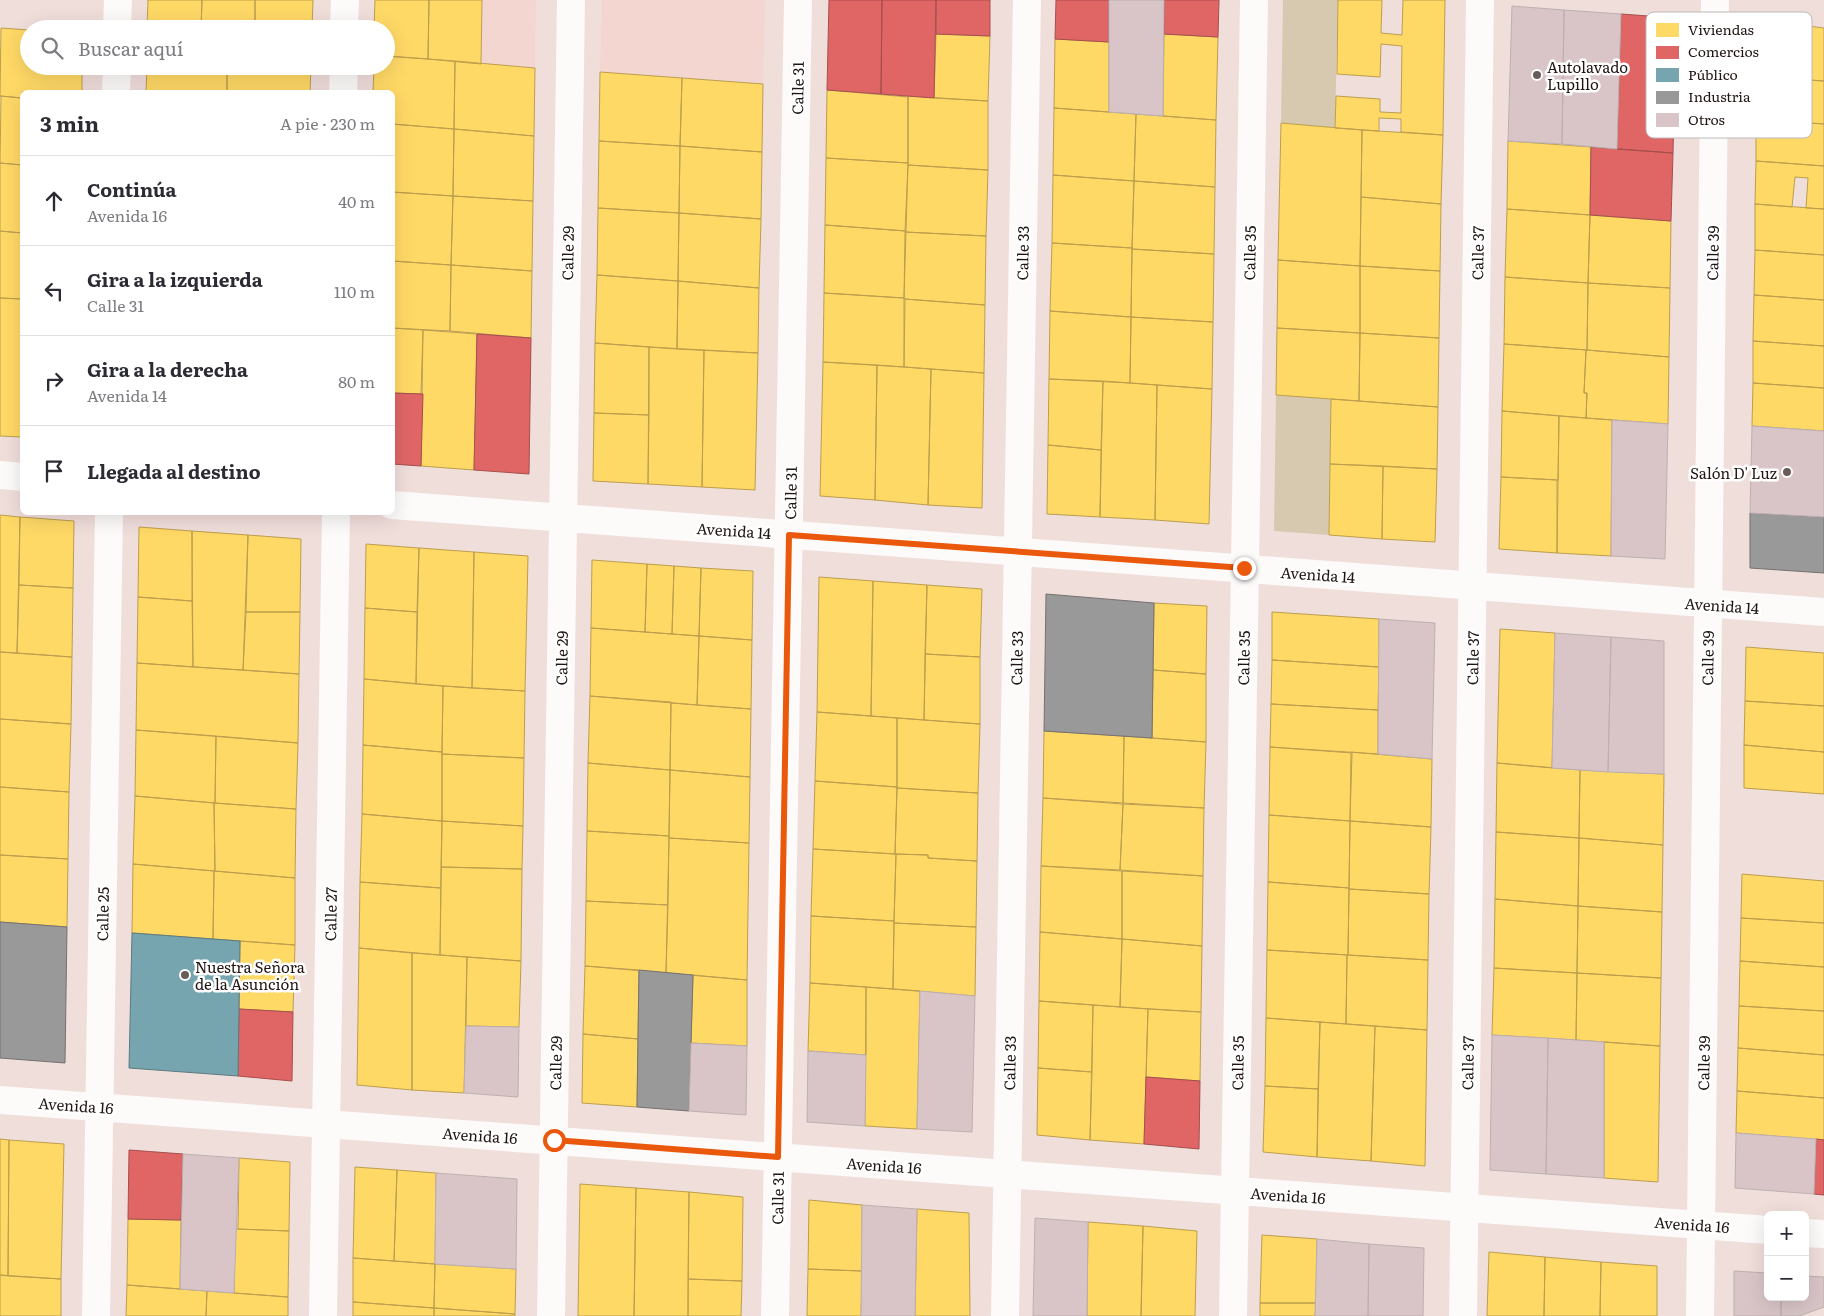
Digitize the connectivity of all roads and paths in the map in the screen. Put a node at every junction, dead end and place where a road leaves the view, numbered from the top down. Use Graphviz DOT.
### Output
graph roads {
  1 [pos="118,0"];
  2 [pos="345,0"];
  3 [pos="571,0"];
  4 [pos="798,0"];
  5 [pos="1027,0"];
  6 [pos="1254,0"];
  7 [pos="1480,0"];
  8 [pos="117,20"];
  9 [pos="344,20"];
  10 [pos="117,75"];
  11 [pos="344,75"];
  12 [pos="116,90"];
  13 [pos="343,90"];
  14 [pos="1713,138"];
  15 [pos="0,475"];
  16 [pos="20,477"];
  17 [pos="395,505"];
  18 [pos="109,515"];
  19 [pos="336,515"];
  20 [pos="563,518"];
  21 [pos="789,535"];
  22 [pos="1017,552"];
  23 [pos="1244,568"];
  24 [pos="1473,586"];
  25 [pos="1708,604"];
  26 [pos="1824,612"];
  27 [pos="0,1100"];
  28 [pos="99,1107"];
  29 [pos="326,1124"];
  30 [pos="554,1140"];
  31 [pos="778,1157"];
  32 [pos="1008,1174"];
  33 [pos="1235,1191"];
  34 [pos="1465,1208"];
  35 [pos="1702,1225"];
  36 [pos="1764,1230"];
  37 [pos="1809,1233"];
  38 [pos="1824,1234"];
  39 [pos="96,1316"];
  40 [pos="323,1316"];
  41 [pos="551,1316"];
  42 [pos="775,1316"];
  43 [pos="1005,1316"];
  44 [pos="1233,1316"];
  45 [pos="1463,1316"];
  46 [pos="1700,1316"];
  1 -- 8 [label="street"];
  2 -- 9 [label="street"];
  3 -- 20 [label="street, Calle 29"];
  4 -- 21 [label="street, Calle 31"];
  5 -- 22 [label="street, Calle 33"];
  6 -- 23 [label="street, Calle 35"];
  7 -- 24 [label="street, Calle 37"];
  10 -- 12 [label="street"];
  11 -- 13 [label="street"];
  14 -- 25 [label="street, Calle 39"];
  15 -- 16 [label="street"];
  17 -- 20 [label="street, Avenida 14"];
  18 -- 28 [label="street, Calle 25"];
  19 -- 29 [label="street, Calle 27"];
  20 -- 21 [label="street, Avenida 14"];
  20 -- 30 [label="street, Calle 29"];
  21 -- 22 [label="street, Avenida 14"];
  21 -- 31 [label="street, Calle 31"];
  22 -- 23 [label="street, Avenida 14"];
  22 -- 32 [label="street, Calle 33"];
  23 -- 24 [label="street, Avenida 14"];
  23 -- 33 [label="street, Calle 35"];
  24 -- 25 [label="street, Avenida 14"];
  24 -- 34 [label="street, Calle 37"];
  25 -- 26 [label="street, Avenida 14"];
  25 -- 35 [label="street, Calle 39"];
  27 -- 28 [label="street, Avenida 16"];
  28 -- 29 [label="street, Avenida 16"];
  28 -- 39 [label="street, Calle 25"];
  29 -- 30 [label="street, Avenida 16"];
  29 -- 40 [label="street, Calle 27"];
  30 -- 31 [label="street, Avenida 16"];
  30 -- 41 [label="street, Calle 29"];
  31 -- 32 [label="street, Avenida 16"];
  31 -- 42 [label="street, Calle 31"];
  32 -- 33 [label="street, Avenida 16"];
  32 -- 43 [label="street, Calle 33"];
  33 -- 34 [label="street, Avenida 16"];
  33 -- 44 [label="street, Calle 35"];
  34 -- 35 [label="street, Avenida 16"];
  34 -- 45 [label="street, Calle 37"];
  35 -- 36 [label="street, Avenida 16"];
  35 -- 46 [label="street, Calle 39"];
  37 -- 38 [label="street"];
}
